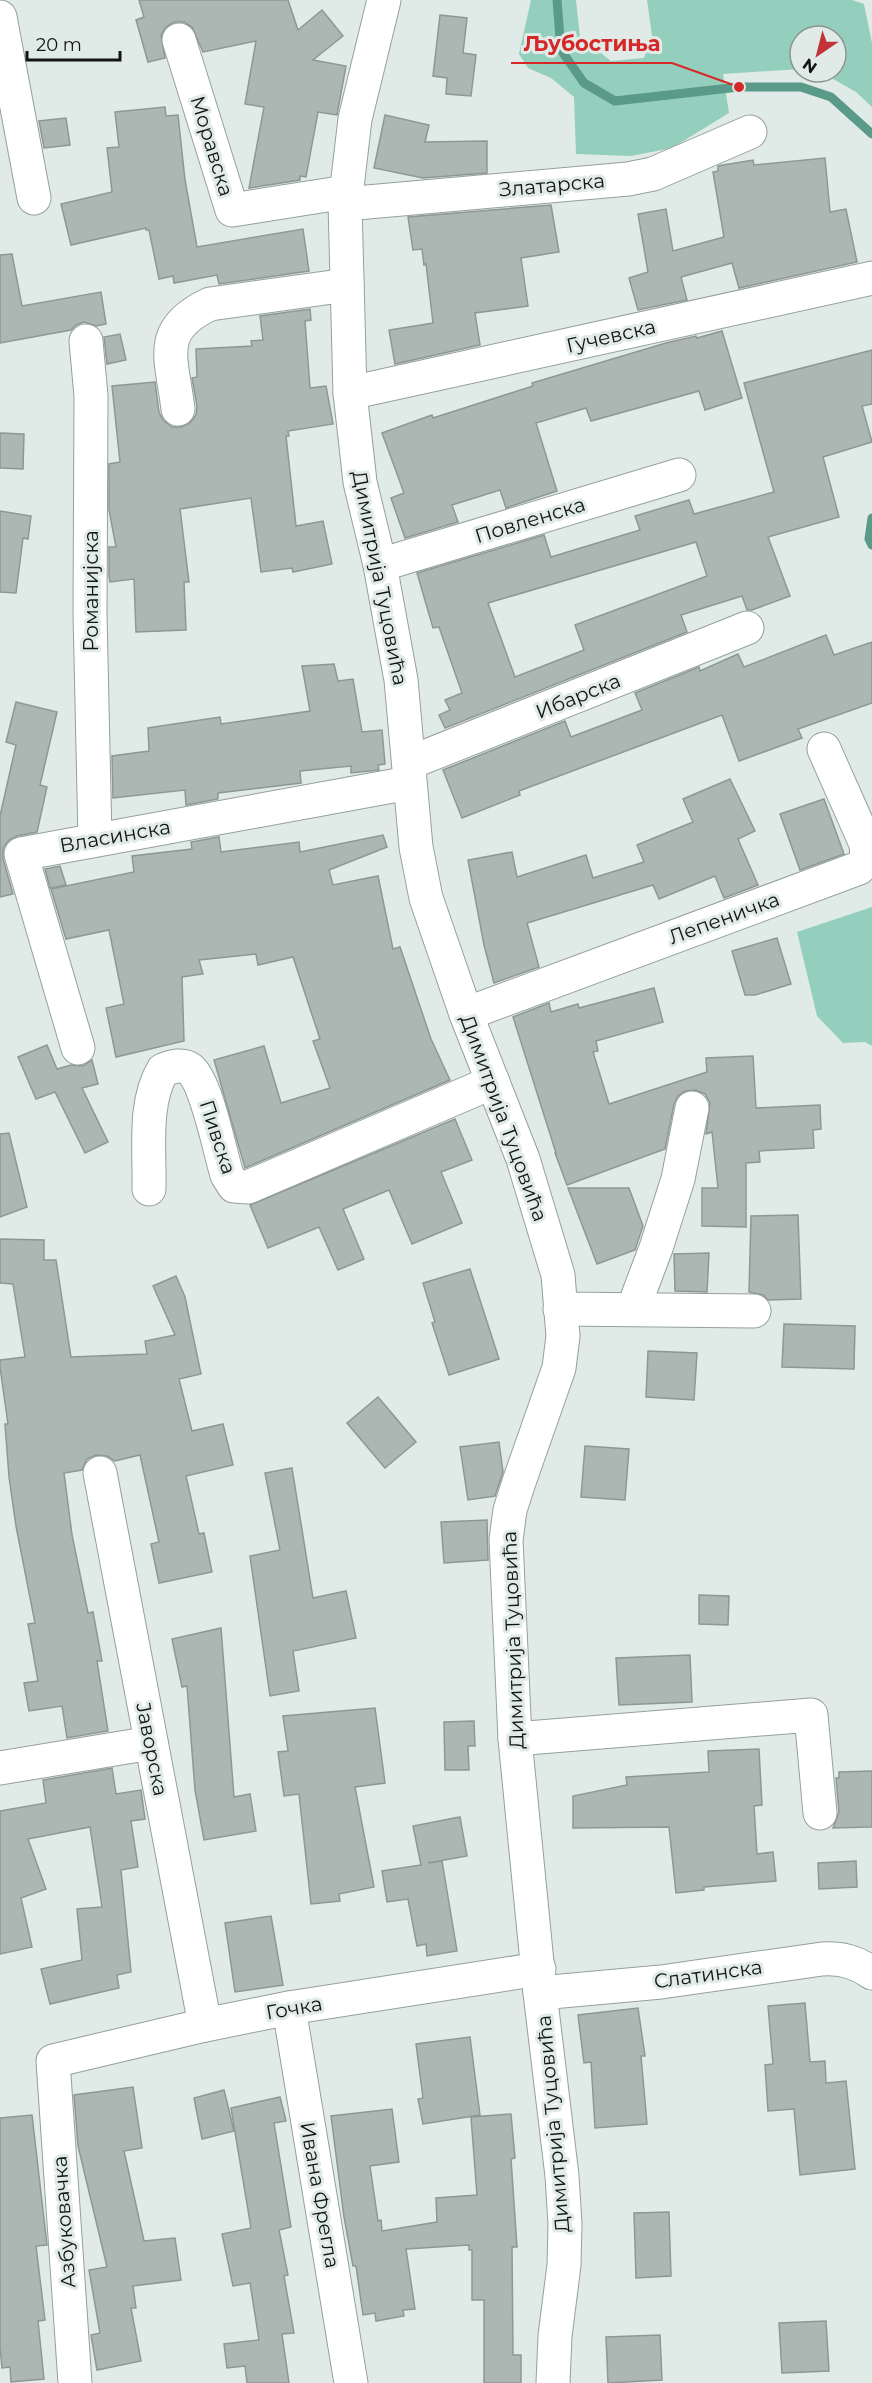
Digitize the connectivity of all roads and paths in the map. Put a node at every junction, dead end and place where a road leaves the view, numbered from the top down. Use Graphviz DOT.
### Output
graph roads {
  1 [pos="384,0"];
  2 [pos="0,17"];
  3 [pos="179,40"];
  4 [pos="750,132"];
  5 [pos="34,198"];
  6 [pos="345,198"];
  7 [pos="872,278"];
  8 [pos="347,285"];
  9 [pos="86,341"];
  10 [pos="350,393"];
  11 [pos="178,409"];
  12 [pos="679,474"];
  13 [pos="380,565"];
  14 [pos="747,628"];
  15 [pos="824,749"];
  16 [pos="409,773"];
  17 [pos="94,840"];
  18 [pos="466,1014"];
  19 [pos="78,1048"];
  20 [pos="492,1082"];
  21 [pos="692,1108"];
  22 [pos="149,1189"];
  23 [pos="560,1309"];
  24 [pos="633,1309"];
  25 [pos="754,1311"];
  26 [pos="100,1473"];
  27 [pos="515,1739"];
  28 [pos="151,1743"];
  29 [pos="0,1768"];
  30 [pos="820,1813"];
  31 [pos="872,1973"];
  32 [pos="540,1981"];
  33 [pos="289,2008"];
  34 [pos="205,2025"];
  35 [pos="53,2061"];
  36 [pos="75,2383"];
  37 [pos="351,2383"];
  38 [pos="554,2383"];
  1 -- 6 [label="street, Димитрија Туцовића"];
  2 -- 5 [label="street"];
  3 -- 6 [label="street, Моравска"];
  4 -- 6 [label="street, Златарска"];
  6 -- 8 [label="street, Димитрија Туцовића"];
  7 -- 10 [label="street, Гучевска"];
  8 -- 10 [label="street, Димитрија Туцовића"];
  8 -- 11 [label="street"];
  9 -- 17 [label="street, Романијска"];
  10 -- 13 [label="street, Димитрија Туцовића"];
  12 -- 13 [label="street, Повленска"];
  13 -- 16 [label="street, Димитрија Туцовића"];
  14 -- 16 [label="street, Ибарска"];
  15 -- 18 [label="street, Лепеничка"];
  16 -- 17 [label="street, Власинска"];
  16 -- 18 [label="street, Димитрија Туцовића"];
  17 -- 19 [label="street, Власинска"];
  18 -- 20 [label="street, Димитрија Туцовића"];
  20 -- 22 [label="street, Пивска"];
  20 -- 23 [label="street, Димитрија Туцовића"];
  21 -- 24 [label="street"];
  23 -- 24 [label="street"];
  23 -- 27 [label="street, Димитрија Туцовића"];
  24 -- 25 [label="street"];
  26 -- 28 [label="street, Јаворска"];
  27 -- 30 [label="street"];
  27 -- 32 [label="street, Димитрија Туцовића"];
  28 -- 29 [label="street"];
  28 -- 34 [label="street, Јаворска"];
  31 -- 32 [label="street, Слатинска"];
  32 -- 33 [label="street, Гочка"];
  32 -- 38 [label="street, Димитрија Туцовића"];
  33 -- 34 [label="street, Гочка"];
  33 -- 37 [label="street, Ивана Фрегла"];
  34 -- 35 [label="street, Гочка"];
  35 -- 36 [label="street, Азбуковачка"];
}
